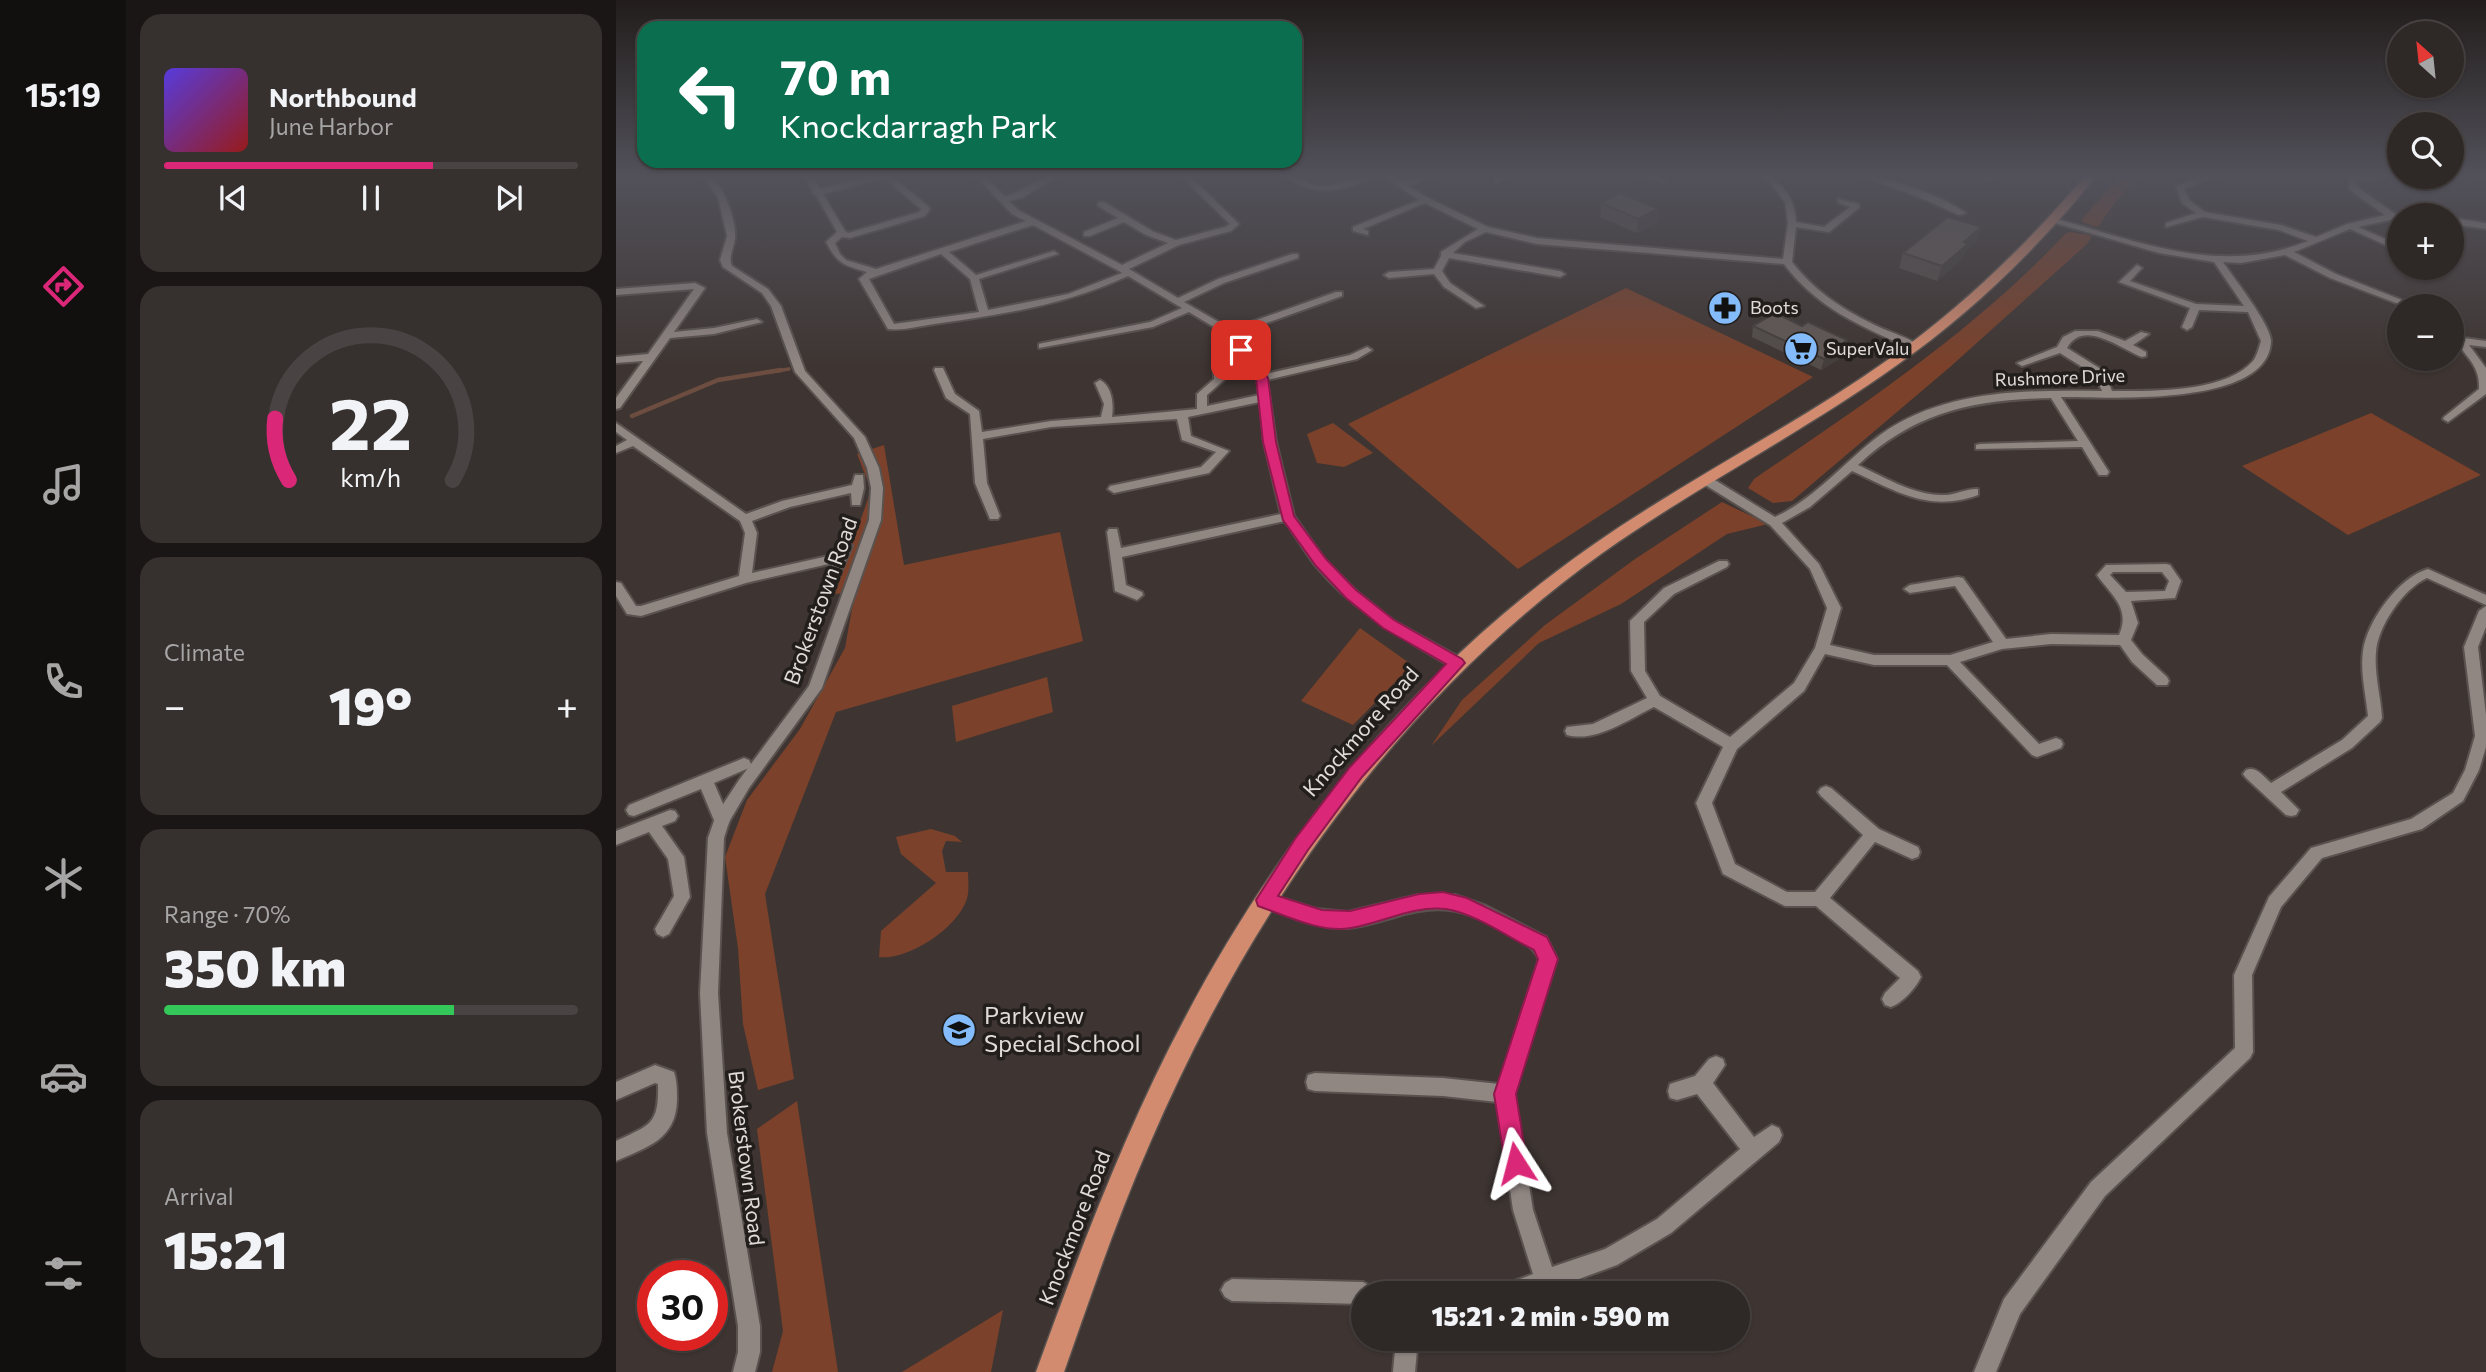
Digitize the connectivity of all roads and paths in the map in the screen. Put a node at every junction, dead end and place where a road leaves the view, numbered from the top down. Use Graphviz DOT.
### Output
graph roads {
  1 [pos="730,238"];
  2 [pos="835,238"];
  3 [pos="981,238"];
  4 [pos="1063,238"];
  5 [pos="1163,238"];
  6 [pos="1194,238"];
  7 [pos="1468,238"];
  8 [pos="1524,238"];
  9 [pos="1790,238"];
  10 [pos="2035,238"];
  11 [pos="2119,238"];
  12 [pos="2309,238"];
  13 [pos="2320,238"];
  14 [pos="2315,240"];
  15 [pos="1176,243"];
  16 [pos="942,250"];
  17 [pos="2288,253"];
  18 [pos="1054,254"];
  19 [pos="1444,254"];
  20 [pos="1295,256"];
  21 [pos="2216,258"];
  22 [pos="1787,262"];
  23 [pos="2137,268"];
  24 [pos="1125,271"];
  25 [pos="1437,271"];
  26 [pos="876,272"];
  27 [pos="1560,274"];
  28 [pos="1389,275"];
  29 [pos="974,278"];
  30 [pos="616,292"];
  31 [pos="1339,294"];
  32 [pos="2387,297"];
  33 [pos="1179,301"];
  34 [pos="1479,306"];
  35 [pos="2195,307"];
  36 [pos="1191,309"];
  37 [pos="2249,309"];
  38 [pos="984,314"];
  39 [pos="757,322"];
  40 [pos="2187,327"];
  41 [pos="1230,333"];
  42 [pos="2144,334"];
  43 [pos="668,335"];
  44 [pos="2464,341"];
  45 [pos="2464,342"];
  46 [pos="2127,344"];
  47 [pos="2486,344"];
  48 [pos="1043,346"];
  49 [pos="1914,346"];
  50 [pos="2061,349"];
  51 [pos="1367,350"];
  52 [pos="2142,354"];
  53 [pos="652,357"];
  54 [pos="1218,358"];
  55 [pos="616,360"];
  56 [pos="2022,363"];
  57 [pos="939,370"];
  58 [pos="1262,378"];
  59 [pos="1100,383"];
  60 [pos="2054,394"];
  61 [pos="2108,394"];
  62 [pos="1266,397"];
  63 [pos="616,407"];
  64 [pos="1202,411"];
  65 [pos="1182,415"];
  66 [pos="2448,419"];
  67 [pos="1106,421"];
  68 [pos="616,426"];
  69 [pos="979,436"];
  70 [pos="634,441"];
  71 [pos="2084,444"];
  72 [pos="1980,447"];
  73 [pos="616,450"];
  74 [pos="1853,467"];
  75 [pos="2103,472"];
  76 [pos="1706,480"];
  77 [pos="1114,489"];
  78 [pos="1975,492"];
  79 [pos="856,502"];
  80 [pos="994,516"];
  81 [pos="1287,516"];
  82 [pos="745,519"];
  83 [pos="1774,522"];
  84 [pos="1112,532"];
  85 [pos="1115,554"];
  86 [pos="1723,564"];
  87 [pos="835,573"];
  88 [pos="745,579"];
  89 [pos="616,586"];
  90 [pos="1910,589"];
  91 [pos="1137,595"];
  92 [pos="2123,597"];
  93 [pos="2486,600"];
  94 [pos="2486,611"];
  95 [pos="2124,640"];
  96 [pos="2002,644"];
  97 [pos="1822,648"];
  98 [pos="1950,660"];
  99 [pos="1457,663"];
  100 [pos="2162,681"];
  101 [pos="1655,700"];
  102 [pos="1572,732"];
  103 [pos="2056,744"];
  104 [pos="1731,745"];
  105 [pos="744,764"];
  106 [pos="2251,774"];
  107 [pos="705,780"];
  108 [pos="2270,791"];
  109 [pos="1826,792"];
  110 [pos="634,810"];
  111 [pos="2291,810"];
  112 [pos="670,816"];
  113 [pos="722,820"];
  114 [pos="652,824"];
  115 [pos="1873,834"];
  116 [pos="616,838"];
  117 [pos="1912,852"];
  118 [pos="1819,899"];
  119 [pos="1265,900"];
  120 [pos="663,929"];
  121 [pos="1891,999"];
  122 [pos="1716,1065"];
  123 [pos="1315,1082"];
  124 [pos="1701,1083"];
  125 [pos="616,1091"];
  126 [pos="1677,1091"];
  127 [pos="1505,1094"];
  128 [pos="1772,1135"];
  129 [pos="616,1151"];
  130 [pos="1753,1151"];
  131 [pos="1546,1281"];
  132 [pos="1232,1290"];
  133 [pos="1351,1292"];
  134 [pos="1406,1351"];
  135 [pos="744,1372"];
  136 [pos="1050,1372"];
  137 [pos="1404,1372"];
  138 [pos="1985,1372"];
  1 -- 113 [label="street, Brokerstown Road"];
  2 -- 26 [label="street"];
  3 -- 16 [label="street"];
  4 -- 24 [label="street"];
  5 -- 15 [label="street"];
  6 -- 15 [label="street"];
  7 -- 19 [label="street"];
  8 -- 22 [label="street"];
  9 -- 22 [label="street"];
  10 -- 49 [label="main road, Knockmore Road"];
  11 -- 21 [label="street"];
  12 -- 14 [label="street"];
  13 -- 14 [label="street"];
  14 -- 17 [label="street"];
  15 -- 24 [label="street"];
  16 -- 26 [label="street"];
  16 -- 29 [label="street"];
  17 -- 21 [label="street"];
  17 -- 32 [label="street"];
  18 -- 29 [label="street"];
  19 -- 25 [label="street"];
  19 -- 27 [label="street"];
  20 -- 33 [label="street"];
  21 -- 37 [label="street, Rushmore Drive"];
  22 -- 49 [label="street"];
  23 -- 35 [label="street"];
  24 -- 33 [label="street"];
  24 -- 38 [label="street"];
  25 -- 28 [label="street"];
  25 -- 34 [label="street"];
  26 -- 38 [label="street"];
  29 -- 38 [label="street"];
  30 -- 43 [label="street"];
  31 -- 41 [label="street"];
  33 -- 36 [label="street"];
  35 -- 37 [label="street"];
  35 -- 40 [label="street"];
  36 -- 41 [label="street"];
  36 -- 48 [label="street"];
  37 -- 61 [label="street, Rushmore Drive"];
  39 -- 43 [label="street"];
  41 -- 58 [label="street"];
  42 -- 46 [label="street"];
  43 -- 53 [label="street"];
  44 -- 47 [label="street"];
  45 -- 66 [label="street"];
  46 -- 50 [label="street"];
  46 -- 52 [label="street"];
  49 -- 76 [label="main road, Knockmore Road"];
  50 -- 56 [label="street"];
  50 -- 61 [label="street"];
  51 -- 58 [label="street"];
  53 -- 55 [label="street"];
  53 -- 63 [label="street"];
  54 -- 64 [label="street"];
  57 -- 69 [label="street"];
  58 -- 62 [label="street"];
  59 -- 67 [label="street"];
  60 -- 61 [label="street, Rushmore Drive"];
  60 -- 71 [label="street"];
  60 -- 74 [label="street, Rushmore Drive"];
  62 -- 64 [label="street"];
  62 -- 81 [label="street"];
  64 -- 65 [label="street"];
  65 -- 67 [label="street"];
  65 -- 77 [label="street"];
  67 -- 69 [label="street"];
  68 -- 70 [label="street"];
  69 -- 80 [label="street"];
  70 -- 73 [label="street"];
  70 -- 82 [label="street"];
  71 -- 72 [label="street"];
  71 -- 75 [label="street"];
  74 -- 78 [label="street"];
  74 -- 83 [label="street, Rushmore Drive"];
  76 -- 83 [label="street"];
  76 -- 99 [label="main road, Knockmore Road"];
  79 -- 82 [label="street"];
  81 -- 85 [label="street"];
  81 -- 99 [label="street"];
  82 -- 88 [label="street"];
  83 -- 97 [label="street"];
  84 -- 85 [label="street"];
  85 -- 91 [label="street"];
  86 -- 101 [label="street"];
  87 -- 88 [label="street"];
  88 -- 89 [label="street"];
  90 -- 96 [label="street"];
  92 -- 92 [label="street"];
  92 -- 95 [label="street"];
  93 -- 108 [label="street"];
  94 -- 138 [label="street"];
  95 -- 96 [label="street"];
  95 -- 100 [label="street"];
  96 -- 98 [label="street"];
  97 -- 98 [label="street"];
  97 -- 104 [label="street"];
  98 -- 103 [label="street"];
  99 -- 119 [label="main road, Knockmore Road"];
  101 -- 102 [label="street"];
  101 -- 104 [label="street"];
  104 -- 118 [label="street"];
  105 -- 107 [label="street"];
  106 -- 108 [label="street"];
  107 -- 110 [label="street"];
  107 -- 113 [label="street"];
  108 -- 111 [label="street"];
  109 -- 115 [label="street"];
  112 -- 114 [label="street"];
  113 -- 135 [label="street, Brokerstown Road"];
  114 -- 116 [label="street"];
  114 -- 120 [label="street"];
  115 -- 117 [label="street"];
  115 -- 118 [label="street"];
  118 -- 121 [label="street"];
  119 -- 127 [label="street"];
  119 -- 136 [label="main road, Knockmore Road"];
  122 -- 124 [label="street"];
  123 -- 127 [label="street"];
  124 -- 126 [label="street"];
  124 -- 130 [label="street"];
  125 -- 129 [label="street"];
  127 -- 131 [label="street"];
  128 -- 130 [label="street"];
  130 -- 131 [label="street"];
  132 -- 133 [label="street"];
  134 -- 137 [label="street"];
}
